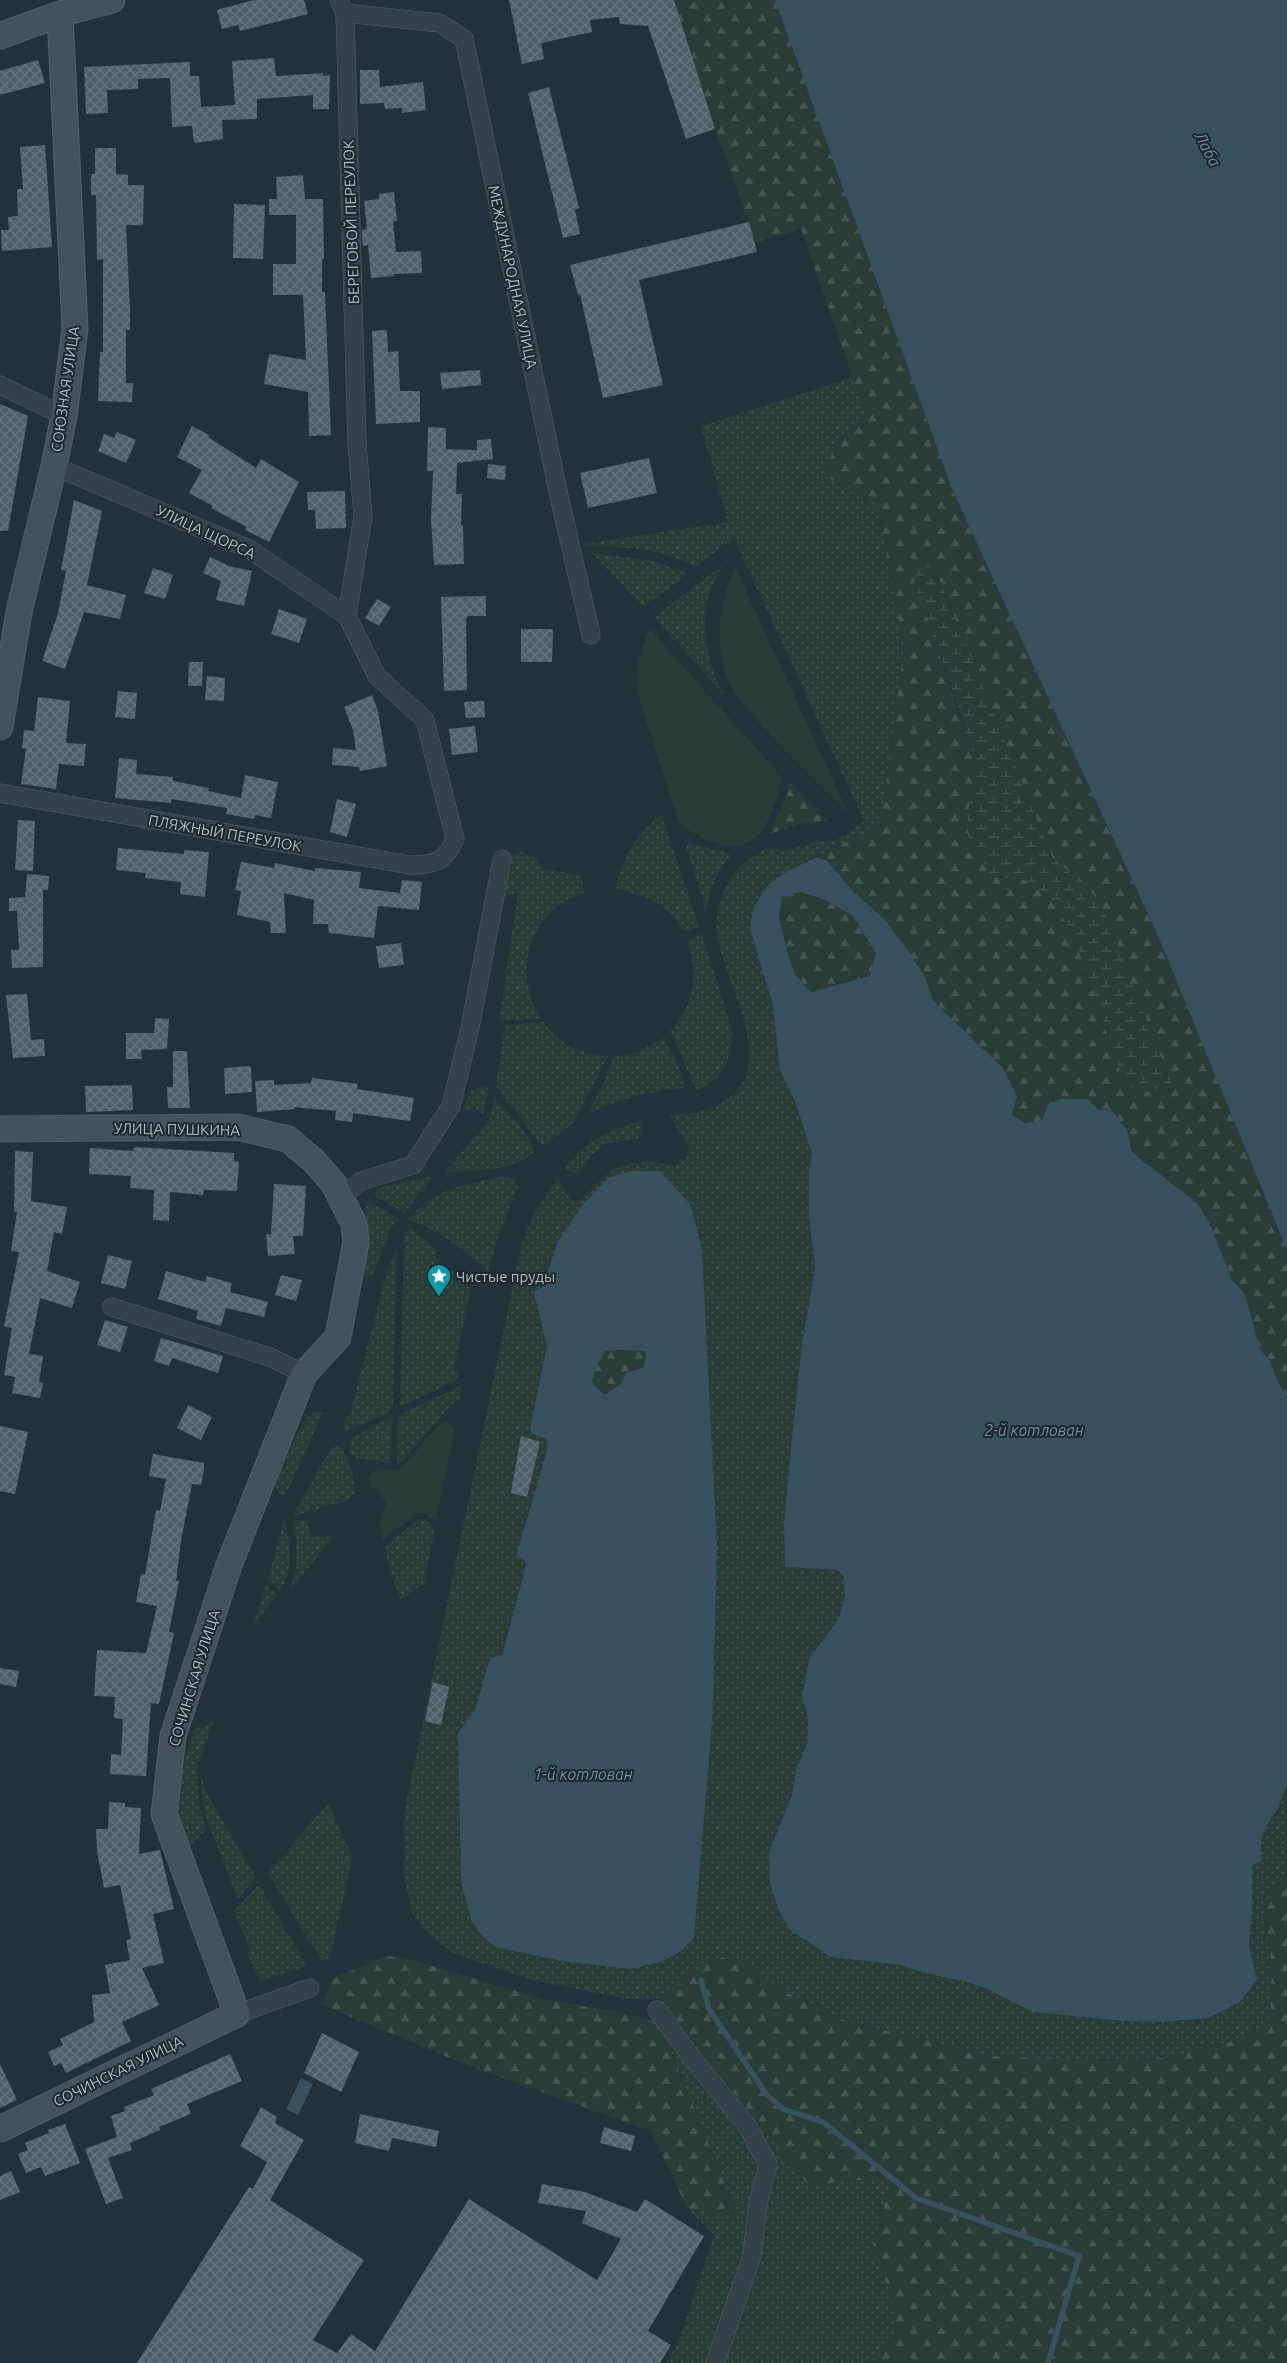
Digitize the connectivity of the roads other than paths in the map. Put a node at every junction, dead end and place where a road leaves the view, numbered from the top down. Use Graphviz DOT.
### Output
graph roads {
  1 [pos="112,0"];
  2 [pos="342,7"];
  3 [pos="60,14"];
  4 [pos="0,36"];
  5 [pos="0,385"];
  6 [pos="64,416"];
  7 [pos="54,466"];
  8 [pos="347,616"];
  9 [pos="592,635"];
  10 [pos="0,727"];
  11 [pos="0,793"];
  12 [pos="448,853"];
  13 [pos="502,859"];
  14 [pos="0,1129"];
  15 [pos="338,1191"];
  16 [pos="112,1307"];
  17 [pos="304,1374"];
  18 [pos="310,1988"];
  19 [pos="657,2010"];
  20 [pos="237,2014"];
  21 [pos="0,2129"];
  22 [pos="715,2363"];
  1 -- 3 [label="street"];
  2 -- 8 [label="street, БЕРЕГОВОЙ ПЕРЕУЛОК"];
  2 -- 9 [label="street, МЕЖДУНАРОДНАЯ УЛИЦА"];
  3 -- 4 [label="street"];
  3 -- 6 [label="street, СОЮЗНАЯ УЛИЦА"];
  5 -- 6 [label="street"];
  6 -- 7 [label="street, СОЮЗНАЯ УЛИЦА"];
  7 -- 8 [label="street, УЛИЦА ЩОРСА"];
  7 -- 10 [label="street, СОЮЗНАЯ УЛИЦА"];
  8 -- 12 [label="street, УЛИЦА ЩОРСА"];
  11 -- 12 [label="street, ПЛЯЖНЫЙ ПЕРЕУЛОК"];
  13 -- 15 [label="street"];
  14 -- 15 [label="street, УЛИЦА ПУШКИНА"];
  15 -- 17 [label="street, СОЧИНСКАЯ УЛИЦА"];
  16 -- 17 [label="street"];
  17 -- 20 [label="street, СОЧИНСКАЯ УЛИЦА"];
  18 -- 20 [label="street, СОЧИНСКАЯ УЛИЦА"];
  19 -- 22 [label="street"];
  20 -- 21 [label="street, СОЧИНСКАЯ УЛИЦА"];
}
